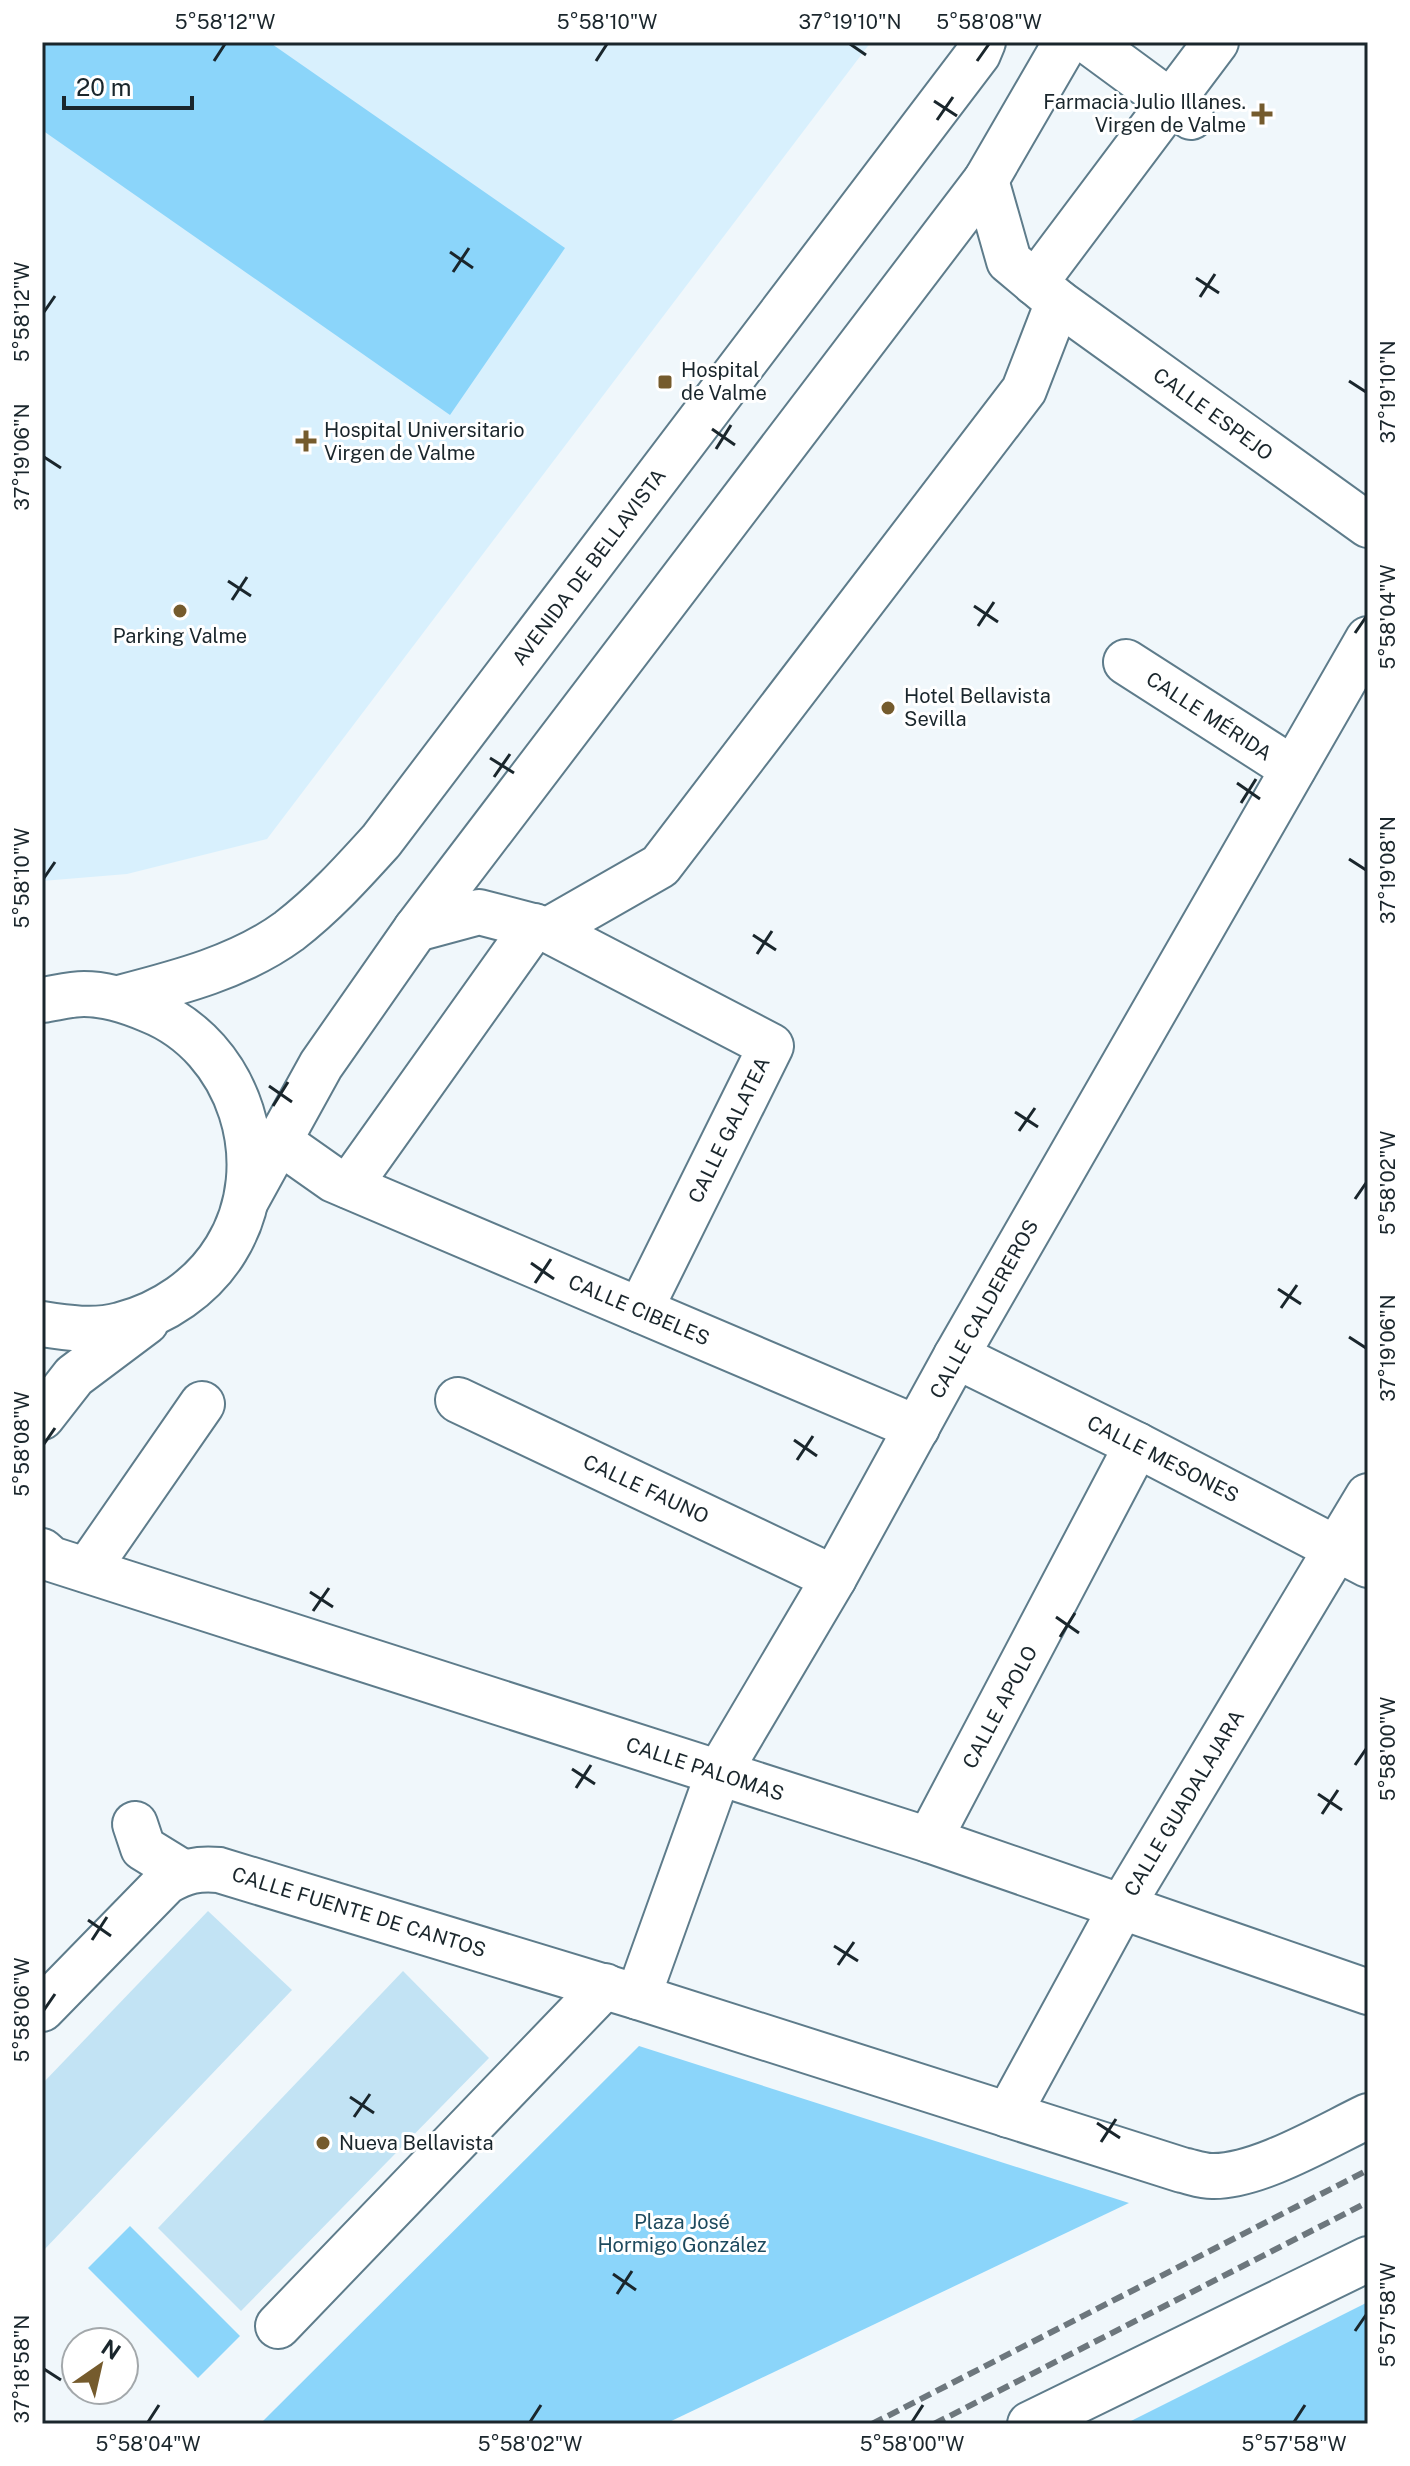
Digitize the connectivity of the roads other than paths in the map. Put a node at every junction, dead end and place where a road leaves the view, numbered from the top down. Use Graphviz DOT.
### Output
graph roads {
  1 [pos="983,42"];
  2 [pos="1066,42"];
  3 [pos="1089,42"];
  4 [pos="1216,42"];
  5 [pos="1181,110"];
  6 [pos="986,180"];
  7 [pos="1046,293"];
  8 [pos="1368,525"];
  9 [pos="1368,639"];
  10 [pos="1126,662"];
  11 [pos="1293,769"];
  12 [pos="541,928"];
  13 [pos="416,929"];
  14 [pos="119,998"];
  15 [pos="42,1000"];
  16 [pos="280,1142"];
  17 [pos="349,1186"];
  18 [pos="246,1201"];
  19 [pos="168,1306"];
  20 [pos="640,1310"];
  21 [pos="42,1324"];
  22 [pos="956,1356"];
  23 [pos="458,1400"];
  24 [pos="202,1404"];
  25 [pos="42,1417"];
  26 [pos="917,1428"];
  27 [pos="1137,1445"];
  28 [pos="1368,1496"];
  29 [pos="42,1551"];
  30 [pos="1353,1557"];
  31 [pos="87,1570"];
  32 [pos="834,1578"];
  33 [pos="718,1774"];
  34 [pos="135,1824"];
  35 [pos="929,1840"];
  36 [pos="182,1872"];
  37 [pos="1122,1906"];
  38 [pos="621,1992"];
  39 [pos="1368,1992"];
  40 [pos="42,2009"];
  41 [pos="1008,2115"];
  42 [pos="1368,2116"];
  43 [pos="1368,2259"];
  44 [pos="278,2326"];
  45 [pos="1030,2424"];
  1 -- 14 [label="street, AVENIDA DE BELLAVISTA"];
  2 -- 6 [label="street"];
  3 -- 5 [label="street"];
  4 -- 5 [label="street"];
  5 -- 7 [label="street"];
  6 -- 7 [label="street"];
  6 -- 13 [label="street"];
  7 -- 8 [label="street, CALLE ESPEJO"];
  7 -- 12 [label="street"];
  9 -- 11 [label="street, CALLE CALDEREROS"];
  10 -- 11 [label="street, CALLE MÉRIDA"];
  11 -- 22 [label="street, CALLE CALDEREROS"];
  12 -- 13 [label="street"];
  12 -- 17 [label="street"];
  12 -- 20 [label="street, CALLE GALATEA"];
  13 -- 16 [label="street"];
  14 -- 15 [label="street"];
  14 -- 18 [label="street"];
  16 -- 17 [label="street, CALLE CIBELES"];
  16 -- 18 [label="street"];
  17 -- 20 [label="street, CALLE CIBELES"];
  18 -- 19 [label="street"];
  19 -- 21 [label="street"];
  19 -- 25 [label="street"];
  20 -- 26 [label="street, CALLE CIBELES"];
  22 -- 26 [label="street, CALLE CALDEREROS"];
  22 -- 27 [label="street, CALLE MESONES"];
  23 -- 32 [label="street, CALLE FAUNO"];
  24 -- 31 [label="street"];
  26 -- 32 [label="street, CALLE CALDEREROS"];
  27 -- 30 [label="street, CALLE MESONES"];
  27 -- 35 [label="street, CALLE APOLO"];
  28 -- 30 [label="street, CALLE GUADALAJARA"];
  29 -- 31 [label="street, CALLE PALOMAS"];
  30 -- 37 [label="street, CALLE GUADALAJARA"];
  31 -- 33 [label="street, CALLE PALOMAS"];
  32 -- 33 [label="street, CALLE CALDEREROS"];
  33 -- 35 [label="street, CALLE PALOMAS"];
  33 -- 38 [label="street, CALLE CALDEREROS"];
  34 -- 36 [label="street"];
  35 -- 37 [label="street, CALLE PALOMAS"];
  36 -- 38 [label="street, CALLE FUENTE DE CANTOS"];
  36 -- 40 [label="street"];
  37 -- 39 [label="street, CALLE PALOMAS"];
  37 -- 41 [label="street, CALLE GUADALAJARA"];
  38 -- 41 [label="street, CALLE FUENTE DE CANTOS"];
  38 -- 44 [label="street"];
  41 -- 42 [label="street, CALLE FUENTE DE CANTOS"];
  43 -- 45 [label="street"];
}
